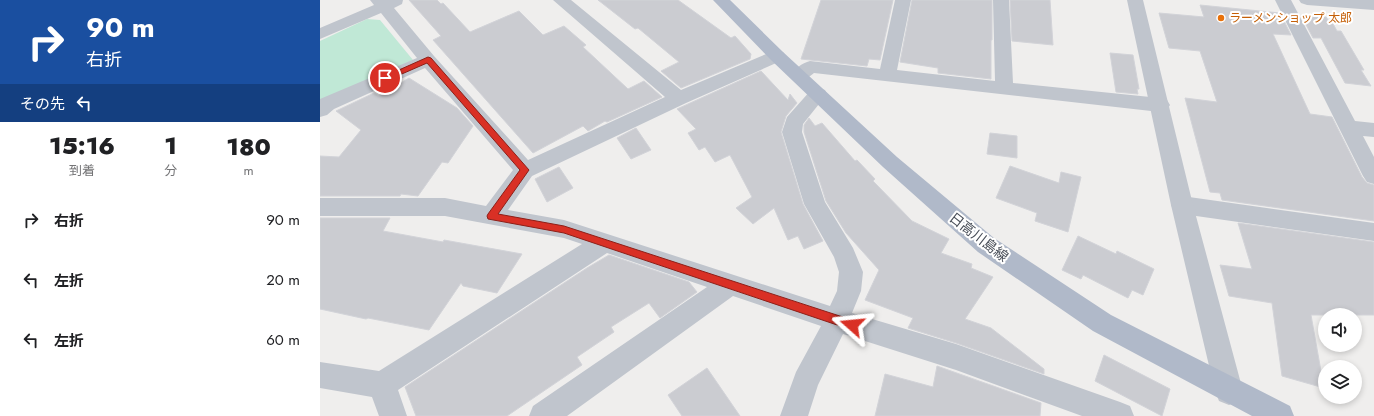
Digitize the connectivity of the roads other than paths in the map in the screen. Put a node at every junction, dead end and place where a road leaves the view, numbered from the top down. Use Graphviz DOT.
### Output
graph roads {
  1 [pos="561,0"];
  2 [pos="721,0"];
  3 [pos="903,0"];
  4 [pos="1001,0"];
  5 [pos="1135,0"];
  6 [pos="1284,0"];
  7 [pos="1307,0"];
  8 [pos="1338,1"];
  9 [pos="387,2"];
  10 [pos="1374,5"];
  11 [pos="320,34"];
  12 [pos="777,56"];
  13 [pos="428,60"];
  14 [pos="799,76"];
  15 [pos="887,76"];
  16 [pos="1004,89"];
  17 [pos="818,94"];
  18 [pos="679,98"];
  19 [pos="1160,105"];
  20 [pos="320,110"];
  21 [pos="1348,127"];
  22 [pos="1374,130"];
  23 [pos="525,170"];
  24 [pos="1374,176"];
  25 [pos="1182,205"];
  26 [pos="320,207"];
  27 [pos="491,216"];
  28 [pos="1374,232"];
  29 [pos="603,243"];
  30 [pos="731,284"];
  31 [pos="837,320"];
  32 [pos="320,375"];
  33 [pos="382,385"];
  34 [pos="1230,391"];
  35 [pos="393,416"];
  36 [pos="543,416"];
  37 [pos="794,416"];
  38 [pos="1120,416"];
  39 [pos="1280,416"];
  1 -- 18 [label="street"];
  2 -- 12 [label="main road, 日高川島線"];
  3 -- 15 [label="street"];
  4 -- 16 [label="street"];
  5 -- 19 [label="street"];
  6 -- 21 [label="street"];
  7 -- 8 [label="street"];
  8 -- 10 [label="street"];
  9 -- 11 [label="street"];
  9 -- 13 [label="street"];
  12 -- 14 [label="main road, 日高川島線"];
  12 -- 18 [label="street"];
  13 -- 20 [label="street"];
  13 -- 23 [label="street"];
  14 -- 15 [label="street"];
  14 -- 17 [label="main road, 日高川島線"];
  15 -- 16 [label="street"];
  16 -- 19 [label="street"];
  17 -- 31 [label="street"];
  17 -- 34 [label="main road, 日高川島線"];
  18 -- 23 [label="street"];
  19 -- 25 [label="street"];
  21 -- 22 [label="street"];
  21 -- 24 [label="street"];
  23 -- 27 [label="street"];
  25 -- 28 [label="street"];
  25 -- 34 [label="street"];
  26 -- 27 [label="street"];
  27 -- 29 [label="street"];
  29 -- 30 [label="street"];
  29 -- 33 [label="street"];
  30 -- 31 [label="street"];
  30 -- 36 [label="street"];
  31 -- 37 [label="street"];
  31 -- 38 [label="street"];
  32 -- 33 [label="street"];
  33 -- 35 [label="street"];
  34 -- 39 [label="main road, 日高川島線"];
}
